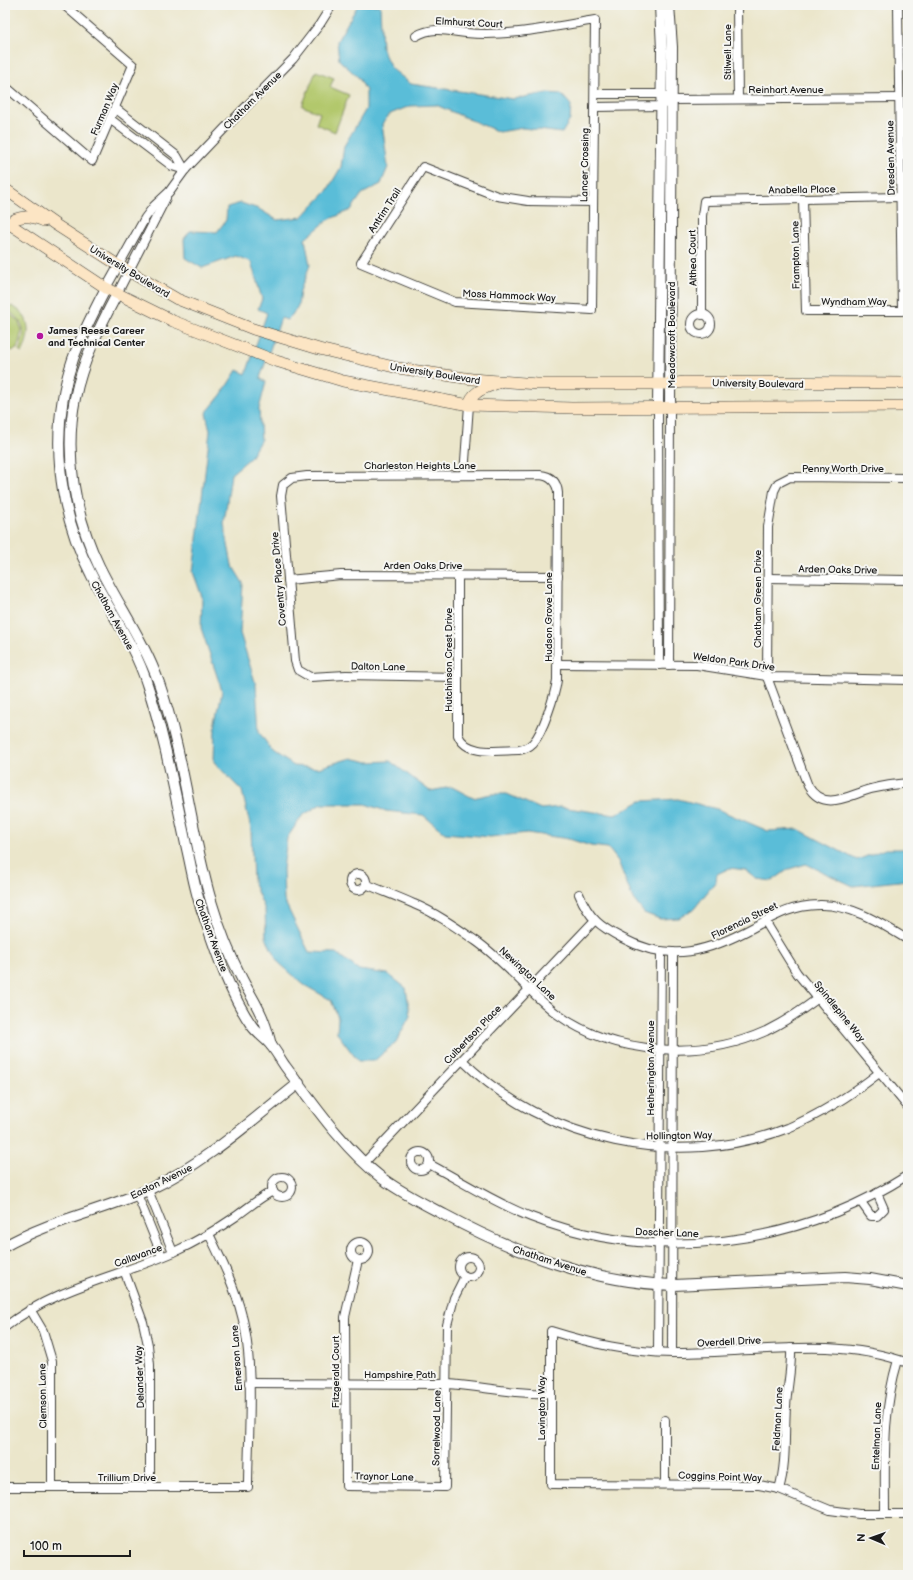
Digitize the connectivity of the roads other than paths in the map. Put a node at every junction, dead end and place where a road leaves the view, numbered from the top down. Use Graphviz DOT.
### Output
graph roads {
  1 [pos="64,5"];
  2 [pos="332,5"];
  3 [pos="660,5"];
  4 [pos="669,5"];
  5 [pos="737,5"];
  6 [pos="898,5"];
  7 [pos="595,20"];
  8 [pos="416,36"];
  9 [pos="5,86"];
  10 [pos="595,94"];
  11 [pos="662,94"];
  12 [pos="900,98"];
  13 [pos="738,99"];
  14 [pos="672,100"];
  15 [pos="662,106"];
  16 [pos="594,107"];
  17 [pos="115,108"];
  18 [pos="110,119"];
  19 [pos="185,170"];
  20 [pos="5,189"];
  21 [pos="169,192"];
  22 [pos="900,197"];
  23 [pos="804,199"];
  24 [pos="704,201"];
  25 [pos="593,202"];
  26 [pos="7,223"];
  27 [pos="56,225"];
  28 [pos="361,263"];
  29 [pos="118,265"];
  30 [pos="129,272"];
  31 [pos="106,288"];
  32 [pos="117,294"];
  33 [pos="592,310"];
  34 [pos="806,311"];
  35 [pos="902,311"];
  36 [pos="702,315"];
  37 [pos="500,382"];
  38 [pos="908,383"];
  39 [pos="659,384"];
  40 [pos="670,384"];
  41 [pos="469,405"];
  42 [pos="908,406"];
  43 [pos="658,408"];
  44 [pos="670,408"];
  45 [pos="59,450"];
  46 [pos="70,450"];
  47 [pos="464,475"];
  48 [pos="908,478"];
  49 [pos="779,482"];
  50 [pos="285,483"];
  51 [pos="555,483"];
  52 [pos="458,576"];
  53 [pos="558,576"];
  54 [pos="768,578"];
  55 [pos="288,580"];
  56 [pos="908,580"];
  57 [pos="558,664"];
  58 [pos="659,664"];
  59 [pos="668,665"];
  60 [pos="300,672"];
  61 [pos="458,676"];
  62 [pos="767,677"];
  63 [pos="908,680"];
  64 [pos="463,744"];
  65 [pos="908,783"];
  66 [pos="366,884"];
  67 [pos="579,894"];
  68 [pos="595,920"];
  69 [pos="765,922"];
  70 [pos="908,940"];
  71 [pos="661,951"];
  72 [pos="673,952"];
  73 [pos="529,990"];
  74 [pos="817,999"];
  75 [pos="270,1045"];
  76 [pos="661,1048"];
  77 [pos="673,1049"];
  78 [pos="462,1060"];
  79 [pos="879,1073"];
  80 [pos="299,1083"];
  81 [pos="908,1107"];
  82 [pos="660,1147"];
  83 [pos="673,1147"];
  84 [pos="365,1162"];
  85 [pos="429,1164"];
  86 [pos="908,1175"];
  87 [pos="148,1190"];
  88 [pos="273,1191"];
  89 [pos="877,1193"];
  90 [pos="137,1194"];
  91 [pos="861,1202"];
  92 [pos="209,1234"];
  93 [pos="659,1244"];
  94 [pos="674,1244"];
  95 [pos="5,1246"];
  96 [pos="173,1252"];
  97 [pos="162,1256"];
  98 [pos="358,1260"];
  99 [pos="124,1270"];
  100 [pos="464,1276"];
  101 [pos="659,1285"];
  102 [pos="674,1285"];
  103 [pos="908,1286"];
  104 [pos="30,1309"];
  105 [pos="5,1327"];
  106 [pos="551,1331"];
  107 [pos="791,1348"];
  108 [pos="658,1352"];
  109 [pos="672,1353"];
  110 [pos="898,1360"];
  111 [pos="908,1363"];
  112 [pos="249,1383"];
  113 [pos="345,1384"];
  114 [pos="447,1384"];
  115 [pos="551,1393"];
  116 [pos="665,1420"];
  117 [pos="551,1484"];
  118 [pos="665,1484"];
  119 [pos="346,1486"];
  120 [pos="5,1487"];
  121 [pos="52,1487"];
  122 [pos="150,1487"];
  123 [pos="248,1487"];
  124 [pos="446,1487"];
  125 [pos="779,1490"];
  126 [pos="885,1514"];
  127 [pos="908,1514"];
  1 -- 17 [label="street, Furman Way"];
  2 -- 19 [label="street, Chatham Avenue"];
  3 -- 11 [label="street, Meadowcroft Boulevard"];
  4 -- 14 [label="street, Meadowcroft Boulevard"];
  5 -- 13 [label="street, Stilwell Lane"];
  6 -- 12 [label="street, Dresden Avenue"];
  7 -- 8 [label="street, Elmhurst Court"];
  7 -- 10 [label="street, Lancer Crossing"];
  9 -- 18 [label="street, Furman Way"];
  10 -- 11 [label="street"];
  10 -- 16 [label="street, Lancer Crossing"];
  11 -- 14 [label="street"];
  11 -- 15 [label="street, Meadowcroft Boulevard"];
  12 -- 13 [label="street, Reinhart Avenue"];
  12 -- 22 [label="street, Dresden Avenue"];
  13 -- 14 [label="street, Reinhart Avenue"];
  14 -- 15 [label="street"];
  14 -- 40 [label="street, Meadowcroft Boulevard"];
  15 -- 16 [label="street"];
  15 -- 39 [label="street, Meadowcroft Boulevard"];
  16 -- 25 [label="street, Lancer Crossing"];
  17 -- 18 [label="street, Furman Way"];
  17 -- 19 [label="street"];
  18 -- 19 [label="street"];
  19 -- 21 [label="street, Chatham Avenue"];
  20 -- 27 [label="main road, University Boulevard"];
  21 -- 29 [label="street, Chatham Avenue"];
  21 -- 30 [label="street, Chatham Avenue"];
  22 -- 23 [label="street, Anabella Place"];
  22 -- 35 [label="street, Dresden Avenue"];
  23 -- 24 [label="street, Anabella Place"];
  23 -- 34 [label="street, Frampton Lane"];
  24 -- 36 [label="street, Althea Court"];
  25 -- 28 [label="street, Antrim Trail"];
  25 -- 33 [label="street, Lancer Crossing"];
  26 -- 27 [label="main road"];
  26 -- 31 [label="main road"];
  27 -- 29 [label="main road, University Boulevard"];
  28 -- 33 [label="street, Moss Hammock Way"];
  29 -- 30 [label="main road, University Boulevard"];
  29 -- 31 [label="street, Chatham Avenue"];
  30 -- 32 [label="street, Chatham Avenue"];
  30 -- 37 [label="main road, University Boulevard"];
  31 -- 32 [label="main road"];
  31 -- 45 [label="street, Chatham Avenue"];
  32 -- 41 [label="main road"];
  32 -- 46 [label="street, Chatham Avenue"];
  34 -- 35 [label="street, Wyndham Way"];
  37 -- 39 [label="main road, University Boulevard"];
  37 -- 41 [label="main road"];
  38 -- 40 [label="main road, University Boulevard"];
  39 -- 40 [label="main road, University Boulevard"];
  39 -- 43 [label="street, Meadowcroft Boulevard"];
  40 -- 44 [label="street, Meadowcroft Boulevard"];
  41 -- 43 [label="main road"];
  41 -- 47 [label="street"];
  42 -- 44 [label="main road"];
  43 -- 44 [label="main road"];
  43 -- 58 [label="street, Meadowcroft Boulevard"];
  44 -- 59 [label="street, Meadowcroft Boulevard"];
  45 -- 46 [label="street"];
  45 -- 75 [label="street, Chatham Avenue"];
  46 -- 75 [label="street, Chatham Avenue"];
  47 -- 50 [label="street, Charleston Heights Lane"];
  47 -- 51 [label="street, Charleston Heights Lane"];
  48 -- 49 [label="street, Penny Worth Drive"];
  49 -- 54 [label="street, Chatham Green Drive"];
  50 -- 55 [label="street, Coventry Place Drive"];
  51 -- 53 [label="street, Hudson Grove Lane"];
  52 -- 53 [label="street, Arden Oaks Drive"];
  52 -- 55 [label="street, Arden Oaks Drive"];
  52 -- 61 [label="street, Hutchinson Crest Drive"];
  53 -- 57 [label="street, Hudson Grove Lane"];
  54 -- 56 [label="street, Arden Oaks Drive"];
  54 -- 62 [label="street, Chatham Green Drive"];
  55 -- 60 [label="street, Coventry Place Drive"];
  57 -- 58 [label="street, Weldon Park Drive"];
  57 -- 64 [label="street, Hudson Grove Lane"];
  58 -- 59 [label="street, Weldon Park Drive"];
  59 -- 62 [label="street, Weldon Park Drive"];
  60 -- 61 [label="street, Dalton Lane"];
  61 -- 64 [label="street, Hutchinson Crest Drive"];
  62 -- 63 [label="street, Weldon Park Drive"];
  62 -- 65 [label="street, Chatham Green Drive"];
  66 -- 73 [label="street, Newington Lane"];
  67 -- 68 [label="street, Florencia Street"];
  68 -- 71 [label="street, Florencia Street"];
  68 -- 73 [label="street, Culbertson Place"];
  69 -- 70 [label="street, Florencia Street"];
  69 -- 72 [label="street, Florencia Street"];
  69 -- 74 [label="street, Spindlepine Way"];
  71 -- 72 [label="street, Florencia Street"];
  71 -- 76 [label="street, Hetherington Avenue"];
  72 -- 77 [label="street"];
  73 -- 76 [label="street, Newington Lane"];
  73 -- 78 [label="street, Culbertson Place"];
  74 -- 77 [label="street, Newington Lane"];
  74 -- 79 [label="street, Spindlepine Way"];
  75 -- 80 [label="street, Chatham Avenue"];
  76 -- 77 [label="street, Newington Lane"];
  76 -- 82 [label="street, Hetherington Avenue"];
  77 -- 83 [label="street"];
  78 -- 82 [label="street, Hollington Way"];
  78 -- 84 [label="street, Culbertson Place"];
  79 -- 81 [label="street, Spindlepine Way"];
  79 -- 83 [label="street, Hollington Way"];
  80 -- 84 [label="street, Chatham Avenue"];
  80 -- 87 [label="street, Easton Avenue"];
  82 -- 83 [label="street, Hollington Way"];
  82 -- 93 [label="street, Hetherington Avenue"];
  83 -- 94 [label="street"];
  84 -- 101 [label="street, Chatham Avenue"];
  85 -- 93 [label="street, Doscher Lane"];
  86 -- 89 [label="street, Doscher Lane"];
  87 -- 90 [label="street, Easton Avenue"];
  87 -- 96 [label="street"];
  88 -- 92 [label="street, Callavance"];
  89 -- 91 [label="street, Doscher Lane"];
  89 -- 91 [label="street"];
  90 -- 95 [label="street, Easton Avenue"];
  90 -- 97 [label="street"];
  91 -- 94 [label="street, Doscher Lane"];
  92 -- 96 [label="street, Callavance"];
  92 -- 112 [label="street, Emerson Lane"];
  93 -- 94 [label="street, Doscher Lane"];
  93 -- 101 [label="street, Hetherington Avenue"];
  94 -- 102 [label="street"];
  96 -- 97 [label="street, Callavance"];
  97 -- 99 [label="street, Callavance"];
  98 -- 113 [label="street, Fitzgerald Court"];
  99 -- 104 [label="street, Callavance"];
  99 -- 122 [label="street, Delander Way"];
  100 -- 114 [label="street, Sorrelwood Lane"];
  101 -- 102 [label="street, Chatham Avenue"];
  101 -- 108 [label="street, Hetherington Avenue"];
  102 -- 103 [label="street, Chatham Avenue"];
  102 -- 109 [label="street"];
  104 -- 105 [label="street, Callavance"];
  104 -- 121 [label="street, Clemson Lane"];
  106 -- 108 [label="street, Overdell Drive"];
  106 -- 115 [label="street, Lavington Way"];
  107 -- 109 [label="street, Overdell Drive"];
  107 -- 110 [label="street, Overdell Drive"];
  107 -- 125 [label="street, Feldman Lane"];
  108 -- 109 [label="street, Overdell Drive"];
  110 -- 111 [label="street, Overdell Drive"];
  110 -- 126 [label="street, Entelman Lane"];
  112 -- 113 [label="street, Hampshire Path"];
  112 -- 123 [label="street, Emerson Lane"];
  113 -- 114 [label="street, Hampshire Path"];
  113 -- 119 [label="street, Fitzgerald Court"];
  114 -- 115 [label="street, Hampshire Path"];
  114 -- 124 [label="street, Sorrelwood Lane"];
  115 -- 117 [label="street, Lavington Way"];
  116 -- 118 [label="street"];
  117 -- 118 [label="street, Coggins Point Way"];
  118 -- 125 [label="street, Coggins Point Way"];
  119 -- 124 [label="street, Traynor Lane"];
  120 -- 121 [label="street, Trillium Drive"];
  121 -- 122 [label="street, Trillium Drive"];
  122 -- 123 [label="street, Trillium Drive"];
  125 -- 126 [label="street, Coggins Point Way"];
  126 -- 127 [label="street, Coggins Point Way"];
}
